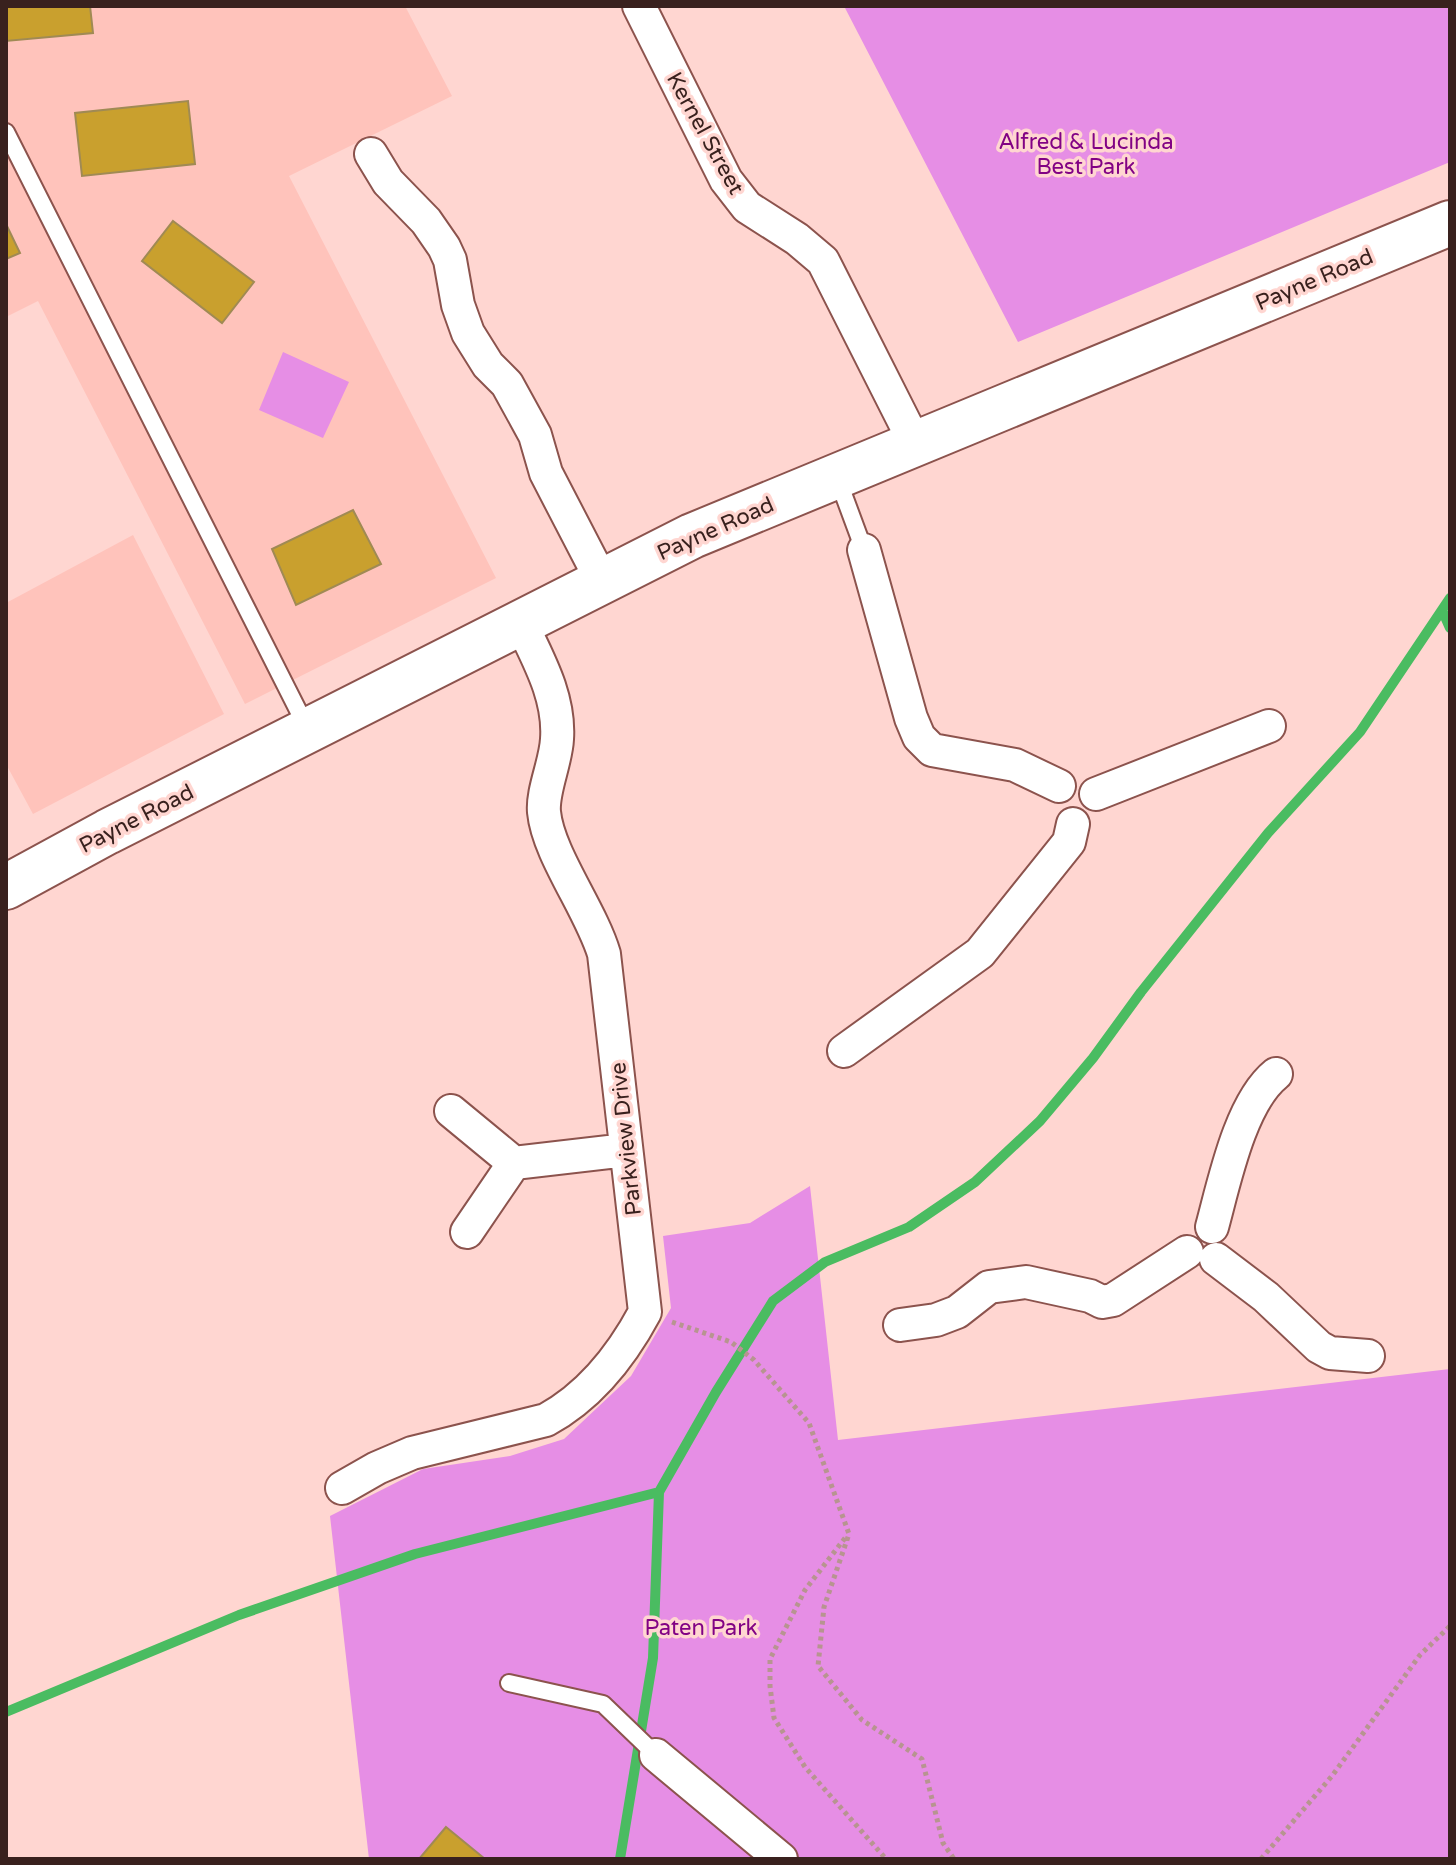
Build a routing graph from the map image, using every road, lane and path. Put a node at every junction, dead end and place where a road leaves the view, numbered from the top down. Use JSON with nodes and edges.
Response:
{"nodes":[{"id":1,"x":639,"y":6,"type":"edge"},
{"id":2,"x":6,"y":132,"type":"edge"},
{"id":3,"x":371,"y":154,"type":"dead end"},
{"id":4,"x":1450,"y":223,"type":"edge"},
{"id":5,"x":916,"y":445,"type":"junction"},
{"id":6,"x":837,"y":476,"type":"junction"},
{"id":7,"x":864,"y":550,"type":"joint"},
{"id":8,"x":602,"y":581,"type":"junction"},
{"id":9,"x":521,"y":623,"type":"junction"},
{"id":10,"x":1269,"y":726,"type":"dead end"},
{"id":11,"x":308,"y":729,"type":"junction"},
{"id":12,"x":1059,"y":786,"type":"junction"},
{"id":13,"x":1096,"y":794,"type":"junction"},
{"id":14,"x":1073,"y":824,"type":"junction"},
{"id":15,"x":6,"y":887,"type":"edge"},
{"id":16,"x":844,"y":1051,"type":"dead end"},
{"id":17,"x":1276,"y":1074,"type":"dead end"},
{"id":18,"x":451,"y":1111,"type":"dead end"},
{"id":19,"x":626,"y":1150,"type":"junction"},
{"id":20,"x":514,"y":1163,"type":"junction"},
{"id":21,"x":467,"y":1232,"type":"dead end"},
{"id":22,"x":1201,"y":1256,"type":"junction"},
{"id":23,"x":645,"y":1312,"type":"junction"},
{"id":24,"x":900,"y":1325,"type":"dead end"},
{"id":25,"x":1368,"y":1356,"type":"dead end"},
{"id":26,"x":342,"y":1488,"type":"dead end"},
{"id":27,"x":849,"y":1534,"type":"junction"},
{"id":28,"x":1450,"y":1626,"type":"edge"},
{"id":29,"x":509,"y":1683,"type":"dead end"},
{"id":30,"x":656,"y":1755,"type":"joint"},
{"id":31,"x":781,"y":1859,"type":"edge"},
{"id":32,"x":886,"y":1859,"type":"edge"},
{"id":33,"x":954,"y":1859,"type":"edge"},
{"id":34,"x":1261,"y":1859,"type":"edge"}],
"edges":[{"from":1,"to":5,"type":"street","name":"Kernel Street"},
{"from":2,"to":11,"type":"lane"},
{"from":3,"to":8,"type":"street"},
{"from":4,"to":5,"type":"main road","name":"Payne Road"},
{"from":5,"to":6,"type":"main road","name":"Payne Road"},
{"from":6,"to":7,"type":"lane"},
{"from":6,"to":8,"type":"main road","name":"Payne Road"},
{"from":7,"to":12,"type":"street"},
{"from":8,"to":9,"type":"main road","name":"Payne Road"},
{"from":9,"to":11,"type":"main road","name":"Payne Road"},
{"from":9,"to":19,"type":"street","name":"Parkview Drive"},
{"from":10,"to":13,"type":"street"},
{"from":11,"to":15,"type":"main road","name":"Payne Road"},
{"from":12,"to":13,"type":"street"},
{"from":12,"to":14,"type":"street"},
{"from":13,"to":14,"type":"street"},
{"from":14,"to":16,"type":"street"},
{"from":17,"to":22,"type":"street"},
{"from":18,"to":20,"type":"street"},
{"from":19,"to":20,"type":"street"},
{"from":19,"to":23,"type":"street","name":"Parkview Drive"},
{"from":20,"to":21,"type":"street"},
{"from":22,"to":24,"type":"street"},
{"from":22,"to":25,"type":"street"},
{"from":23,"to":26,"type":"street"},
{"from":23,"to":27,"type":"path"},
{"from":27,"to":32,"type":"path"},
{"from":27,"to":33,"type":"path"},
{"from":28,"to":34,"type":"path"},
{"from":29,"to":30,"type":"lane"},
{"from":30,"to":31,"type":"street"}]}
